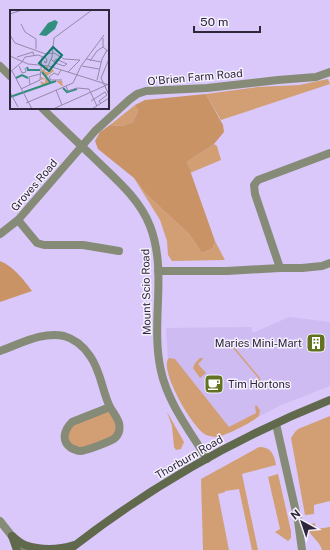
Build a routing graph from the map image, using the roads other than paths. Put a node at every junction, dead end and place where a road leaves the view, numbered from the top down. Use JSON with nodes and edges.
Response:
{"nodes":[{"id":1,"x":0,"y":66,"type":"edge"},
{"id":2,"x":330,"y":72,"type":"edge"},
{"id":3,"x":10,"y":76,"type":"edge"},
{"id":4,"x":43,"y":109,"type":"edge"},
{"id":5,"x":82,"y":146,"type":"junction"},
{"id":6,"x":330,"y":153,"type":"edge"},
{"id":7,"x":18,"y":220,"type":"junction"},
{"id":8,"x":0,"y":234,"type":"edge"},
{"id":9,"x":119,"y":252,"type":"dead end"},
{"id":10,"x":330,"y":263,"type":"edge"},
{"id":11,"x":280,"y":268,"type":"junction"},
{"id":12,"x":158,"y":271,"type":"junction"},
{"id":13,"x":0,"y":351,"type":"edge"},
{"id":14,"x":330,"y":400,"type":"edge"},
{"id":15,"x":110,"y":407,"type":"junction"},
{"id":16,"x":276,"y":424,"type":"junction"},
{"id":17,"x":207,"y":459,"type":"junction"},
{"id":18,"x":0,"y":521,"type":"edge"},
{"id":19,"x":12,"y":536,"type":"junction"},
{"id":20,"x":76,"y":546,"type":"edge"},
{"id":21,"x":17,"y":550,"type":"edge"},
{"id":22,"x":23,"y":550,"type":"edge"},
{"id":23,"x":69,"y":550,"type":"edge"},
{"id":24,"x":302,"y":550,"type":"edge"}],
"edges":[{"from":1,"to":3,"type":"street"},
{"from":2,"to":5,"type":"street","name":"O'Brien Farm Road"},
{"from":4,"to":5,"type":"street","name":"Mount Scio Road"},
{"from":5,"to":7,"type":"street","name":"Groves Road"},
{"from":5,"to":12,"type":"street","name":"Mount Scio Road"},
{"from":6,"to":11,"type":"street"},
{"from":7,"to":8,"type":"street","name":"Groves Road"},
{"from":7,"to":9,"type":"street"},
{"from":10,"to":11,"type":"street"},
{"from":11,"to":12,"type":"street"},
{"from":12,"to":17,"type":"street","name":"Mount Scio Road"},
{"from":13,"to":15,"type":"street"},
{"from":14,"to":16,"type":"main road","name":"Thorburn Road"},
{"from":15,"to":15,"type":"street"},
{"from":16,"to":17,"type":"main road","name":"Thorburn Road"},
{"from":16,"to":24,"type":"street"},
{"from":17,"to":20,"type":"main road","name":"Thorburn Road"},
{"from":18,"to":19,"type":"street"},
{"from":19,"to":20,"type":"main road"},
{"from":19,"to":21,"type":"main road"},
{"from":19,"to":22,"type":"street"},
{"from":20,"to":23,"type":"main road","name":"Thorburn Road"}]}
